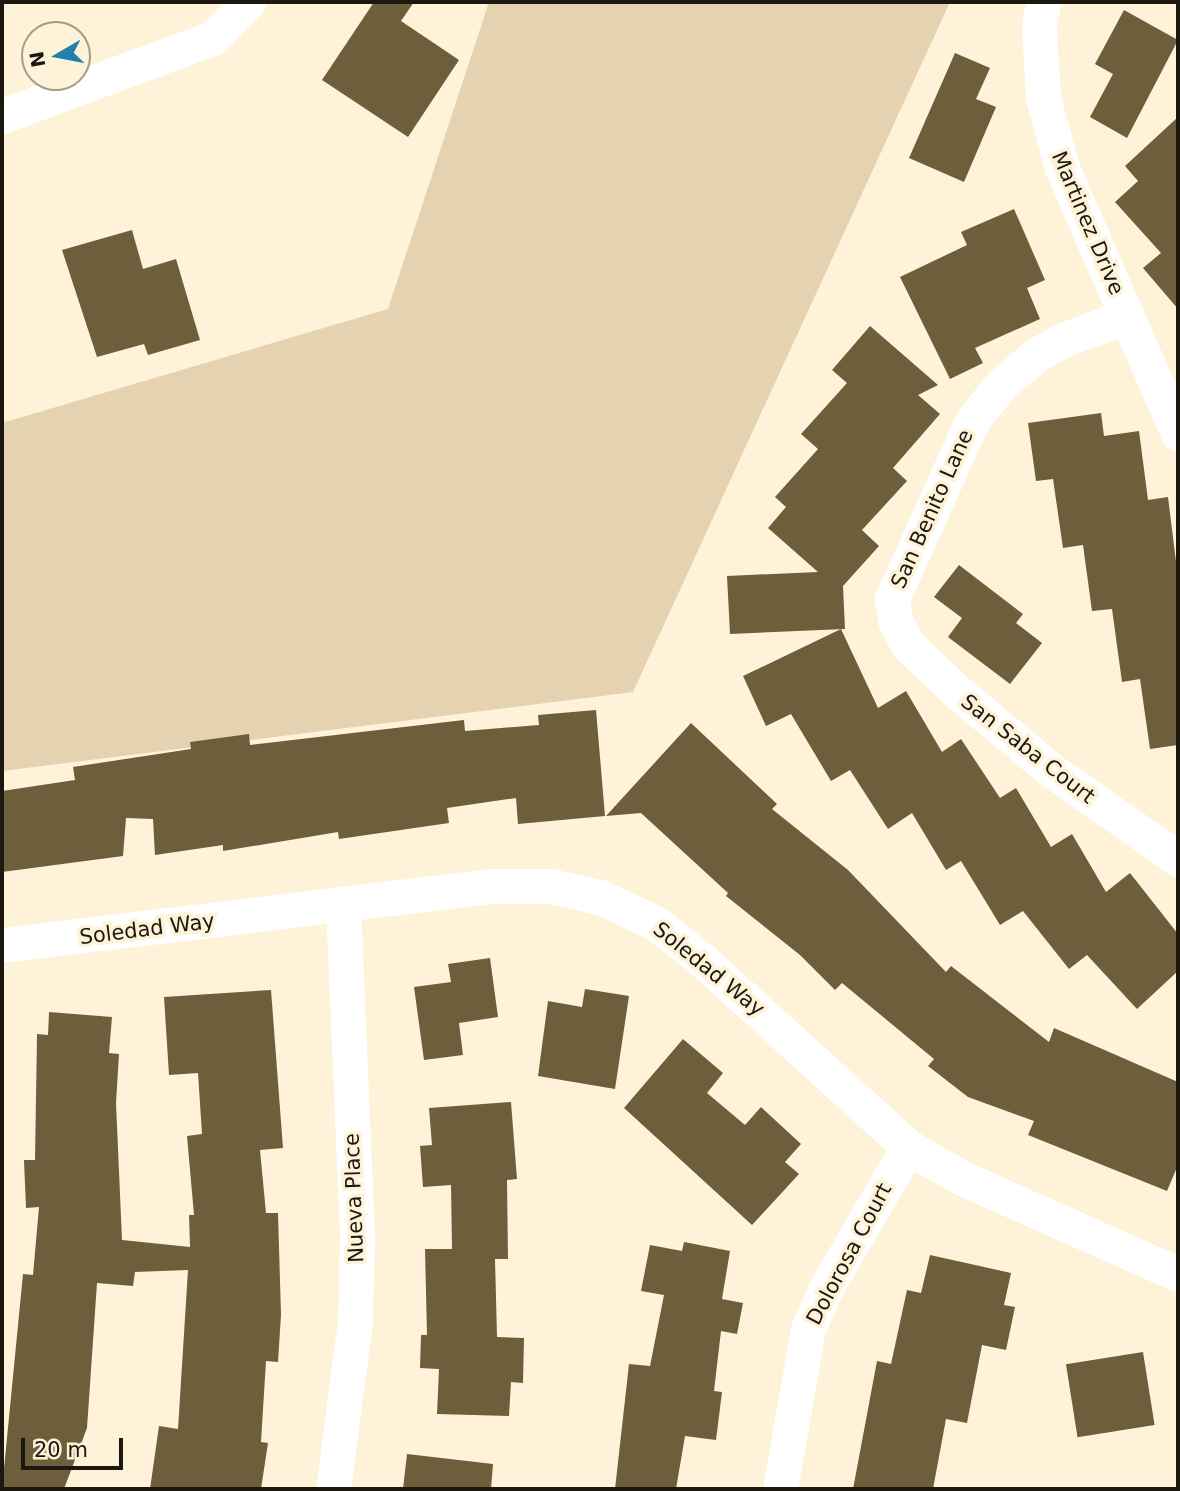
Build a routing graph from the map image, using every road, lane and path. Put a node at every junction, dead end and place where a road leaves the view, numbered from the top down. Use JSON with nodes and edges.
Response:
{"nodes":[{"id":1,"x":248,"y":2,"type":"edge"},
{"id":2,"x":1043,"y":2,"type":"edge"},
{"id":3,"x":2,"y":116,"type":"edge"},
{"id":4,"x":1127,"y":316,"type":"junction"},
{"id":5,"x":1178,"y":435,"type":"edge"},
{"id":6,"x":895,"y":620,"type":"joint"},
{"id":7,"x":1178,"y":859,"type":"edge"},
{"id":8,"x":343,"y":906,"type":"junction"},
{"id":9,"x":2,"y":945,"type":"edge"},
{"id":10,"x":908,"y":1147,"type":"junction"},
{"id":11,"x":1178,"y":1274,"type":"edge"},
{"id":12,"x":333,"y":1489,"type":"edge"},
{"id":13,"x":780,"y":1489,"type":"edge"}],
"edges":[{"from":1,"to":3,"type":"street"},
{"from":2,"to":4,"type":"street","name":"Martinez Drive"},
{"from":4,"to":5,"type":"street","name":"Martinez Drive"},
{"from":4,"to":6,"type":"street","name":"San Benito Lane"},
{"from":6,"to":7,"type":"street","name":"San Saba Court"},
{"from":8,"to":9,"type":"street","name":"Soledad Way"},
{"from":8,"to":10,"type":"street","name":"Soledad Way"},
{"from":8,"to":12,"type":"street","name":"Nueva Place"},
{"from":10,"to":11,"type":"street","name":"Soledad Way"},
{"from":10,"to":13,"type":"street","name":"Dolorosa Court"}]}
